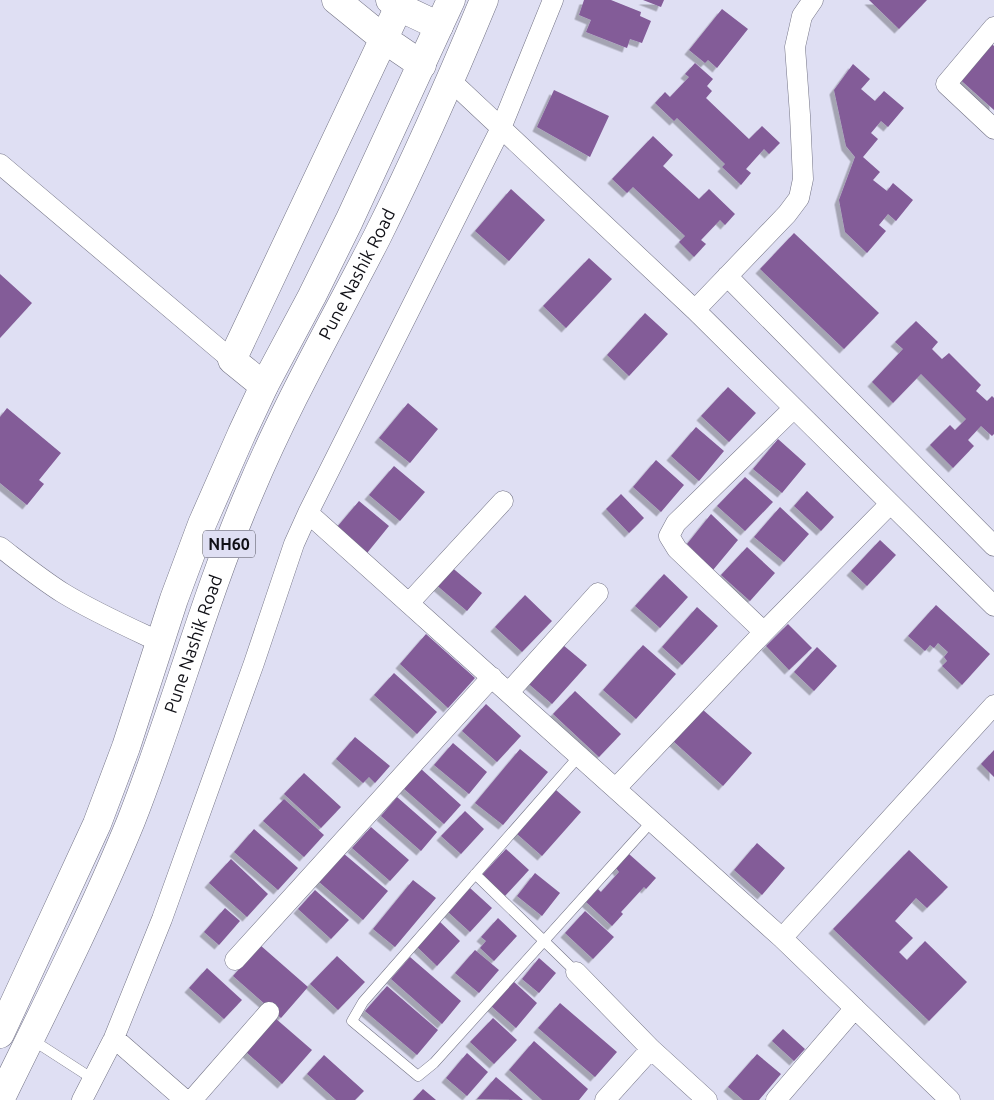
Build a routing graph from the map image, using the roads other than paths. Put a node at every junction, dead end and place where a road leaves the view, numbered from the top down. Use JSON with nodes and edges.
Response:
{"nodes":[{"id":1,"x":336,"y":0,"type":"edge"},
{"id":2,"x":451,"y":0,"type":"edge"},
{"id":3,"x":484,"y":0,"type":"edge"},
{"id":4,"x":553,"y":0,"type":"edge"},
{"id":5,"x":813,"y":0,"type":"edge"},
{"id":6,"x":397,"y":2,"type":"edge"},
{"id":7,"x":439,"y":26,"type":"junction"},
{"id":8,"x":994,"y":28,"type":"edge"},
{"id":9,"x":384,"y":38,"type":"junction"},
{"id":10,"x":422,"y":65,"type":"junction"},
{"id":11,"x":450,"y":80,"type":"junction"},
{"id":12,"x":501,"y":128,"type":"junction"},
{"id":13,"x":994,"y":129,"type":"edge"},
{"id":14,"x":0,"y":164,"type":"edge"},
{"id":15,"x":727,"y":276,"type":"junction"},
{"id":16,"x":695,"y":310,"type":"junction"},
{"id":17,"x":232,"y":360,"type":"junction"},
{"id":18,"x":264,"y":386,"type":"junction"},
{"id":19,"x":794,"y":408,"type":"junction"},
{"id":20,"x":503,"y":501,"type":"dead end"},
{"id":21,"x":890,"y":504,"type":"junction"},
{"id":22,"x":308,"y":513,"type":"junction"},
{"id":23,"x":994,"y":546,"type":"edge"},
{"id":24,"x":0,"y":547,"type":"edge"},
{"id":25,"x":598,"y":593,"type":"dead end"},
{"id":26,"x":409,"y":603,"type":"junction"},
{"id":27,"x":994,"y":606,"type":"edge"},
{"id":28,"x":764,"y":632,"type":"junction"},
{"id":29,"x":160,"y":642,"type":"junction"},
{"id":30,"x":492,"y":677,"type":"junction"},
{"id":31,"x":509,"y":692,"type":"junction"},
{"id":32,"x":994,"y":705,"type":"edge"},
{"id":33,"x":580,"y":755,"type":"junction"},
{"id":34,"x":616,"y":788,"type":"junction"},
{"id":35,"x":653,"y":820,"type":"junction"},
{"id":36,"x":475,"y":874,"type":"junction"},
{"id":37,"x":782,"y":938,"type":"junction"},
{"id":38,"x":545,"y":940,"type":"junction"},
{"id":39,"x":235,"y":960,"type":"dead end"},
{"id":40,"x":576,"y":972,"type":"joint"},
{"id":41,"x":855,"y":1008,"type":"junction"},
{"id":42,"x":269,"y":1012,"type":"dead end"},
{"id":43,"x":0,"y":1034,"type":"edge"},
{"id":44,"x":30,"y":1038,"type":"junction"},
{"id":45,"x":114,"y":1038,"type":"junction"},
{"id":46,"x":652,"y":1049,"type":"junction"},
{"id":47,"x":93,"y":1079,"type":"junction"},
{"id":48,"x":0,"y":1100,"type":"edge"},
{"id":49,"x":82,"y":1100,"type":"edge"},
{"id":50,"x":185,"y":1100,"type":"edge"},
{"id":51,"x":192,"y":1100,"type":"edge"},
{"id":52,"x":605,"y":1100,"type":"edge"},
{"id":53,"x":707,"y":1100,"type":"edge"},
{"id":54,"x":776,"y":1100,"type":"edge"},
{"id":55,"x":950,"y":1100,"type":"edge"}],
"edges":[{"from":1,"to":9,"type":"main road"},
{"from":2,"to":7,"type":"main road","name":"Pune Nashik Road","number":"NH60"},
{"from":3,"to":11,"type":"main road","name":"Pune Nashik Road","number":"NH60"},
{"from":4,"to":12,"type":"street"},
{"from":5,"to":15,"type":"street"},
{"from":6,"to":7,"type":"main road"},
{"from":6,"to":9,"type":"main road"},
{"from":7,"to":10,"type":"main road","name":"Pune Nashik Road","number":"NH60"},
{"from":8,"to":13,"type":"street"},
{"from":9,"to":10,"type":"main road"},
{"from":9,"to":17,"type":"main road"},
{"from":10,"to":18,"type":"main road","name":"Pune Nashik Road","number":"NH60"},
{"from":11,"to":12,"type":"street"},
{"from":11,"to":44,"type":"main road","name":"Pune Nashik Road","number":"NH60"},
{"from":12,"to":16,"type":"street"},
{"from":12,"to":22,"type":"street"},
{"from":14,"to":17,"type":"street"},
{"from":15,"to":16,"type":"street"},
{"from":15,"to":23,"type":"street"},
{"from":16,"to":19,"type":"street"},
{"from":17,"to":18,"type":"main road"},
{"from":18,"to":29,"type":"main road","name":"Pune Nashik Road","number":"NH60"},
{"from":19,"to":21,"type":"street"},
{"from":19,"to":28,"type":"street"},
{"from":20,"to":26,"type":"street"},
{"from":21,"to":27,"type":"street"},
{"from":21,"to":28,"type":"street"},
{"from":22,"to":26,"type":"street"},
{"from":22,"to":45,"type":"street"},
{"from":24,"to":29,"type":"street"},
{"from":25,"to":31,"type":"street"},
{"from":26,"to":30,"type":"street"},
{"from":28,"to":34,"type":"street"},
{"from":29,"to":43,"type":"main road","name":"Pune Nashik Road","number":"NH60"},
{"from":30,"to":31,"type":"street"},
{"from":30,"to":39,"type":"street"},
{"from":31,"to":33,"type":"street"},
{"from":32,"to":37,"type":"street"},
{"from":33,"to":34,"type":"street"},
{"from":33,"to":36,"type":"lane"},
{"from":34,"to":35,"type":"street"},
{"from":35,"to":37,"type":"street"},
{"from":35,"to":38,"type":"lane"},
{"from":36,"to":38,"type":"lane"},
{"from":36,"to":38,"type":"lane"},
{"from":37,"to":41,"type":"street"},
{"from":38,"to":40,"type":"lane"},
{"from":40,"to":46,"type":"street"},
{"from":41,"to":54,"type":"street"},
{"from":41,"to":55,"type":"street"},
{"from":42,"to":51,"type":"street"},
{"from":44,"to":47,"type":"lane"},
{"from":44,"to":48,"type":"main road","name":"Pune Nashik Road","number":"NH60"},
{"from":45,"to":47,"type":"street"},
{"from":45,"to":50,"type":"street"},
{"from":46,"to":52,"type":"street"},
{"from":46,"to":53,"type":"street"},
{"from":47,"to":49,"type":"street"}]}
